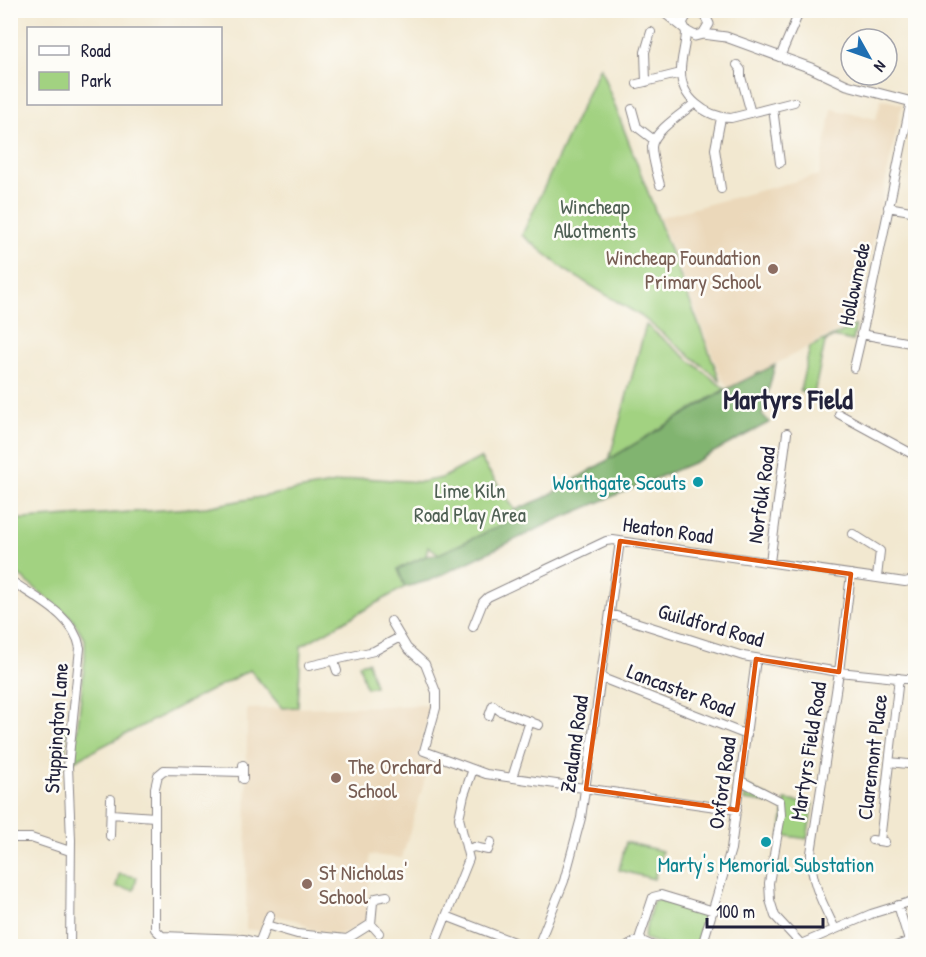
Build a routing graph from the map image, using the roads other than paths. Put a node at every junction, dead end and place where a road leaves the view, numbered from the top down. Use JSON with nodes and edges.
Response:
{"nodes":[{"id":1,"x":792,"y":10,"type":"edge"},
{"id":2,"x":693,"y":11,"type":"edge"},
{"id":3,"x":664,"y":12,"type":"edge"},
{"id":4,"x":707,"y":16,"type":"edge"},
{"id":5,"x":685,"y":30,"type":"junction"},
{"id":6,"x":651,"y":32,"type":"dead end"},
{"id":7,"x":701,"y":35,"type":"junction"},
{"id":8,"x":726,"y":37,"type":"junction"},
{"id":9,"x":780,"y":57,"type":"junction"},
{"id":10,"x":682,"y":62,"type":"junction"},
{"id":11,"x":737,"y":65,"type":"dead end"},
{"id":12,"x":681,"y":73,"type":"junction"},
{"id":13,"x":646,"y":82,"type":"junction"},
{"id":14,"x":637,"y":84,"type":"dead end"},
{"id":15,"x":794,"y":102,"type":"dead end"},
{"id":16,"x":913,"y":102,"type":"edge"},
{"id":17,"x":695,"y":103,"type":"junction"},
{"id":18,"x":773,"y":108,"type":"junction"},
{"id":19,"x":632,"y":110,"type":"dead end"},
{"id":20,"x":751,"y":113,"type":"junction"},
{"id":21,"x":721,"y":118,"type":"junction"},
{"id":22,"x":654,"y":140,"type":"junction"},
{"id":23,"x":780,"y":163,"type":"dead end"},
{"id":24,"x":660,"y":185,"type":"dead end"},
{"id":25,"x":721,"y":189,"type":"dead end"},
{"id":26,"x":888,"y":207,"type":"junction"},
{"id":27,"x":915,"y":212,"type":"edge"},
{"id":28,"x":861,"y":334,"type":"junction"},
{"id":29,"x":915,"y":344,"type":"edge"},
{"id":30,"x":854,"y":368,"type":"dead end"},
{"id":31,"x":839,"y":414,"type":"dead end"},
{"id":32,"x":787,"y":433,"type":"dead end"},
{"id":33,"x":915,"y":456,"type":"edge"},
{"id":34,"x":853,"y":534,"type":"dead end"},
{"id":35,"x":620,"y":541,"type":"junction"},
{"id":36,"x":770,"y":562,"type":"junction"},
{"id":37,"x":852,"y":574,"type":"junction"},
{"id":38,"x":876,"y":577,"type":"junction"},
{"id":39,"x":915,"y":577,"type":"edge"},
{"id":40,"x":10,"y":580,"type":"edge"},
{"id":41,"x":610,"y":614,"type":"junction"},
{"id":42,"x":391,"y":621,"type":"dead end"},
{"id":43,"x":473,"y":627,"type":"dead end"},
{"id":44,"x":400,"y":637,"type":"junction"},
{"id":45,"x":756,"y":658,"type":"junction"},
{"id":46,"x":334,"y":662,"type":"junction"},
{"id":47,"x":309,"y":666,"type":"dead end"},
{"id":48,"x":337,"y":671,"type":"dead end"},
{"id":49,"x":839,"y":672,"type":"junction"},
{"id":50,"x":602,"y":678,"type":"junction"},
{"id":51,"x":899,"y":678,"type":"junction"},
{"id":52,"x":915,"y":680,"type":"edge"},
{"id":53,"x":489,"y":716,"type":"dead end"},
{"id":54,"x":530,"y":722,"type":"junction"},
{"id":55,"x":539,"y":724,"type":"dead end"},
{"id":56,"x":747,"y":735,"type":"junction"},
{"id":57,"x":890,"y":762,"type":"junction"},
{"id":58,"x":915,"y":765,"type":"edge"},
{"id":59,"x":473,"y":769,"type":"junction"},
{"id":60,"x":243,"y":772,"type":"dead end"},
{"id":61,"x":512,"y":778,"type":"junction"},
{"id":62,"x":741,"y":781,"type":"junction"},
{"id":63,"x":586,"y":789,"type":"junction"},
{"id":64,"x":111,"y":799,"type":"dead end"},
{"id":65,"x":737,"y":810,"type":"junction"},
{"id":66,"x":111,"y":814,"type":"junction"},
{"id":67,"x":155,"y":817,"type":"junction"},
{"id":68,"x":110,"y":836,"type":"dead end"},
{"id":69,"x":10,"y":838,"type":"edge"},
{"id":70,"x":879,"y":841,"type":"dead end"},
{"id":71,"x":491,"y":842,"type":"dead end"},
{"id":72,"x":468,"y":849,"type":"junction"},
{"id":73,"x":70,"y":851,"type":"junction"},
{"id":74,"x":387,"y":896,"type":"dead end"},
{"id":75,"x":915,"y":900,"type":"edge"},
{"id":76,"x":898,"y":905,"type":"junction"},
{"id":77,"x":714,"y":911,"type":"junction"},
{"id":78,"x":270,"y":915,"type":"dead end"},
{"id":79,"x":446,"y":916,"type":"junction"},
{"id":80,"x":371,"y":924,"type":"junction"},
{"id":81,"x":266,"y":925,"type":"junction"},
{"id":82,"x":835,"y":929,"type":"junction"},
{"id":83,"x":379,"y":933,"type":"dead end"},
{"id":84,"x":641,"y":938,"type":"junction"},
{"id":85,"x":912,"y":940,"type":"edge"},
{"id":86,"x":335,"y":942,"type":"edge"},
{"id":87,"x":258,"y":945,"type":"edge"},
{"id":88,"x":70,"y":946,"type":"edge"},
{"id":89,"x":434,"y":946,"type":"edge"},
{"id":90,"x":524,"y":946,"type":"edge"},
{"id":91,"x":538,"y":946,"type":"edge"},
{"id":92,"x":628,"y":946,"type":"edge"},
{"id":93,"x":653,"y":946,"type":"edge"},
{"id":94,"x":702,"y":946,"type":"edge"},
{"id":95,"x":896,"y":946,"type":"edge"}],
"edges":[{"from":1,"to":9,"type":"street"},
{"from":2,"to":3,"type":"street"},
{"from":2,"to":4,"type":"street"},
{"from":2,"to":5,"type":"street"},
{"from":3,"to":5,"type":"street"},
{"from":4,"to":7,"type":"street"},
{"from":4,"to":8,"type":"street"},
{"from":5,"to":7,"type":"street"},
{"from":5,"to":10,"type":"street"},
{"from":6,"to":13,"type":"street"},
{"from":7,"to":8,"type":"street"},
{"from":7,"to":10,"type":"street"},
{"from":8,"to":9,"type":"street"},
{"from":9,"to":16,"type":"street"},
{"from":10,"to":12,"type":"street"},
{"from":11,"to":20,"type":"street"},
{"from":12,"to":13,"type":"street"},
{"from":12,"to":17,"type":"street"},
{"from":13,"to":14,"type":"street"},
{"from":15,"to":18,"type":"street"},
{"from":16,"to":26,"type":"street","name":"Hollowmede"},
{"from":17,"to":21,"type":"street"},
{"from":17,"to":22,"type":"street"},
{"from":18,"to":20,"type":"street"},
{"from":18,"to":23,"type":"street"},
{"from":19,"to":22,"type":"street"},
{"from":20,"to":21,"type":"street"},
{"from":21,"to":25,"type":"street"},
{"from":22,"to":24,"type":"street"},
{"from":26,"to":27,"type":"street"},
{"from":26,"to":28,"type":"street","name":"Hollowmede"},
{"from":28,"to":29,"type":"street"},
{"from":28,"to":30,"type":"street","name":"Hollowmede"},
{"from":31,"to":33,"type":"street"},
{"from":32,"to":36,"type":"street","name":"Norfolk Road"},
{"from":34,"to":38,"type":"street"},
{"from":35,"to":36,"type":"street","name":"Heaton Road"},
{"from":35,"to":41,"type":"street","name":"Zealand Road"},
{"from":35,"to":43,"type":"street","name":"Heaton Road"},
{"from":36,"to":37,"type":"street","name":"Heaton Road"},
{"from":37,"to":38,"type":"street","name":"Heaton Road"},
{"from":37,"to":49,"type":"street","name":"Martyrs Field Road"},
{"from":38,"to":39,"type":"street","name":"Heaton Road"},
{"from":40,"to":73,"type":"street","name":"Stuppington Lane"},
{"from":41,"to":45,"type":"street","name":"Guildford Road"},
{"from":41,"to":50,"type":"street","name":"Zealand Road"},
{"from":42,"to":44,"type":"street"},
{"from":44,"to":46,"type":"street"},
{"from":44,"to":59,"type":"street"},
{"from":45,"to":49,"type":"street","name":"Guildford Road"},
{"from":45,"to":56,"type":"street","name":"Oxford Road"},
{"from":46,"to":47,"type":"street"},
{"from":46,"to":48,"type":"street"},
{"from":49,"to":51,"type":"street","name":"Guildford Road"},
{"from":49,"to":82,"type":"street","name":"Martyrs Field Road"},
{"from":50,"to":56,"type":"street","name":"Lancaster Road"},
{"from":50,"to":63,"type":"street","name":"Zealand Road"},
{"from":51,"to":52,"type":"street","name":"Guildford Road"},
{"from":51,"to":57,"type":"street","name":"Claremont Place"},
{"from":53,"to":54,"type":"street"},
{"from":54,"to":55,"type":"street"},
{"from":54,"to":61,"type":"street"},
{"from":56,"to":62,"type":"street","name":"Oxford Road"},
{"from":57,"to":58,"type":"street"},
{"from":57,"to":70,"type":"street","name":"Claremont Place"},
{"from":59,"to":61,"type":"street"},
{"from":59,"to":72,"type":"street"},
{"from":60,"to":67,"type":"street"},
{"from":61,"to":63,"type":"street"},
{"from":62,"to":65,"type":"street","name":"Oxford Road"},
{"from":62,"to":82,"type":"street"},
{"from":63,"to":65,"type":"street"},
{"from":63,"to":91,"type":"street","name":"Zealand Road"},
{"from":64,"to":66,"type":"street"},
{"from":65,"to":77,"type":"street","name":"Oxford Road"},
{"from":66,"to":67,"type":"street"},
{"from":66,"to":68,"type":"street"},
{"from":67,"to":87,"type":"street"},
{"from":69,"to":73,"type":"street"},
{"from":71,"to":72,"type":"street"},
{"from":72,"to":79,"type":"street"},
{"from":73,"to":88,"type":"street","name":"Stuppington Lane"},
{"from":74,"to":80,"type":"street"},
{"from":75,"to":76,"type":"street"},
{"from":76,"to":82,"type":"street"},
{"from":76,"to":85,"type":"street"},
{"from":77,"to":84,"type":"street"},
{"from":77,"to":94,"type":"street","name":"Oxford Road"},
{"from":78,"to":81,"type":"street"},
{"from":79,"to":89,"type":"street"},
{"from":79,"to":90,"type":"street"},
{"from":80,"to":83,"type":"street"},
{"from":80,"to":86,"type":"street"},
{"from":81,"to":86,"type":"street"},
{"from":81,"to":87,"type":"street"},
{"from":84,"to":92,"type":"street"},
{"from":84,"to":93,"type":"street"},
{"from":85,"to":95,"type":"street"}]}
